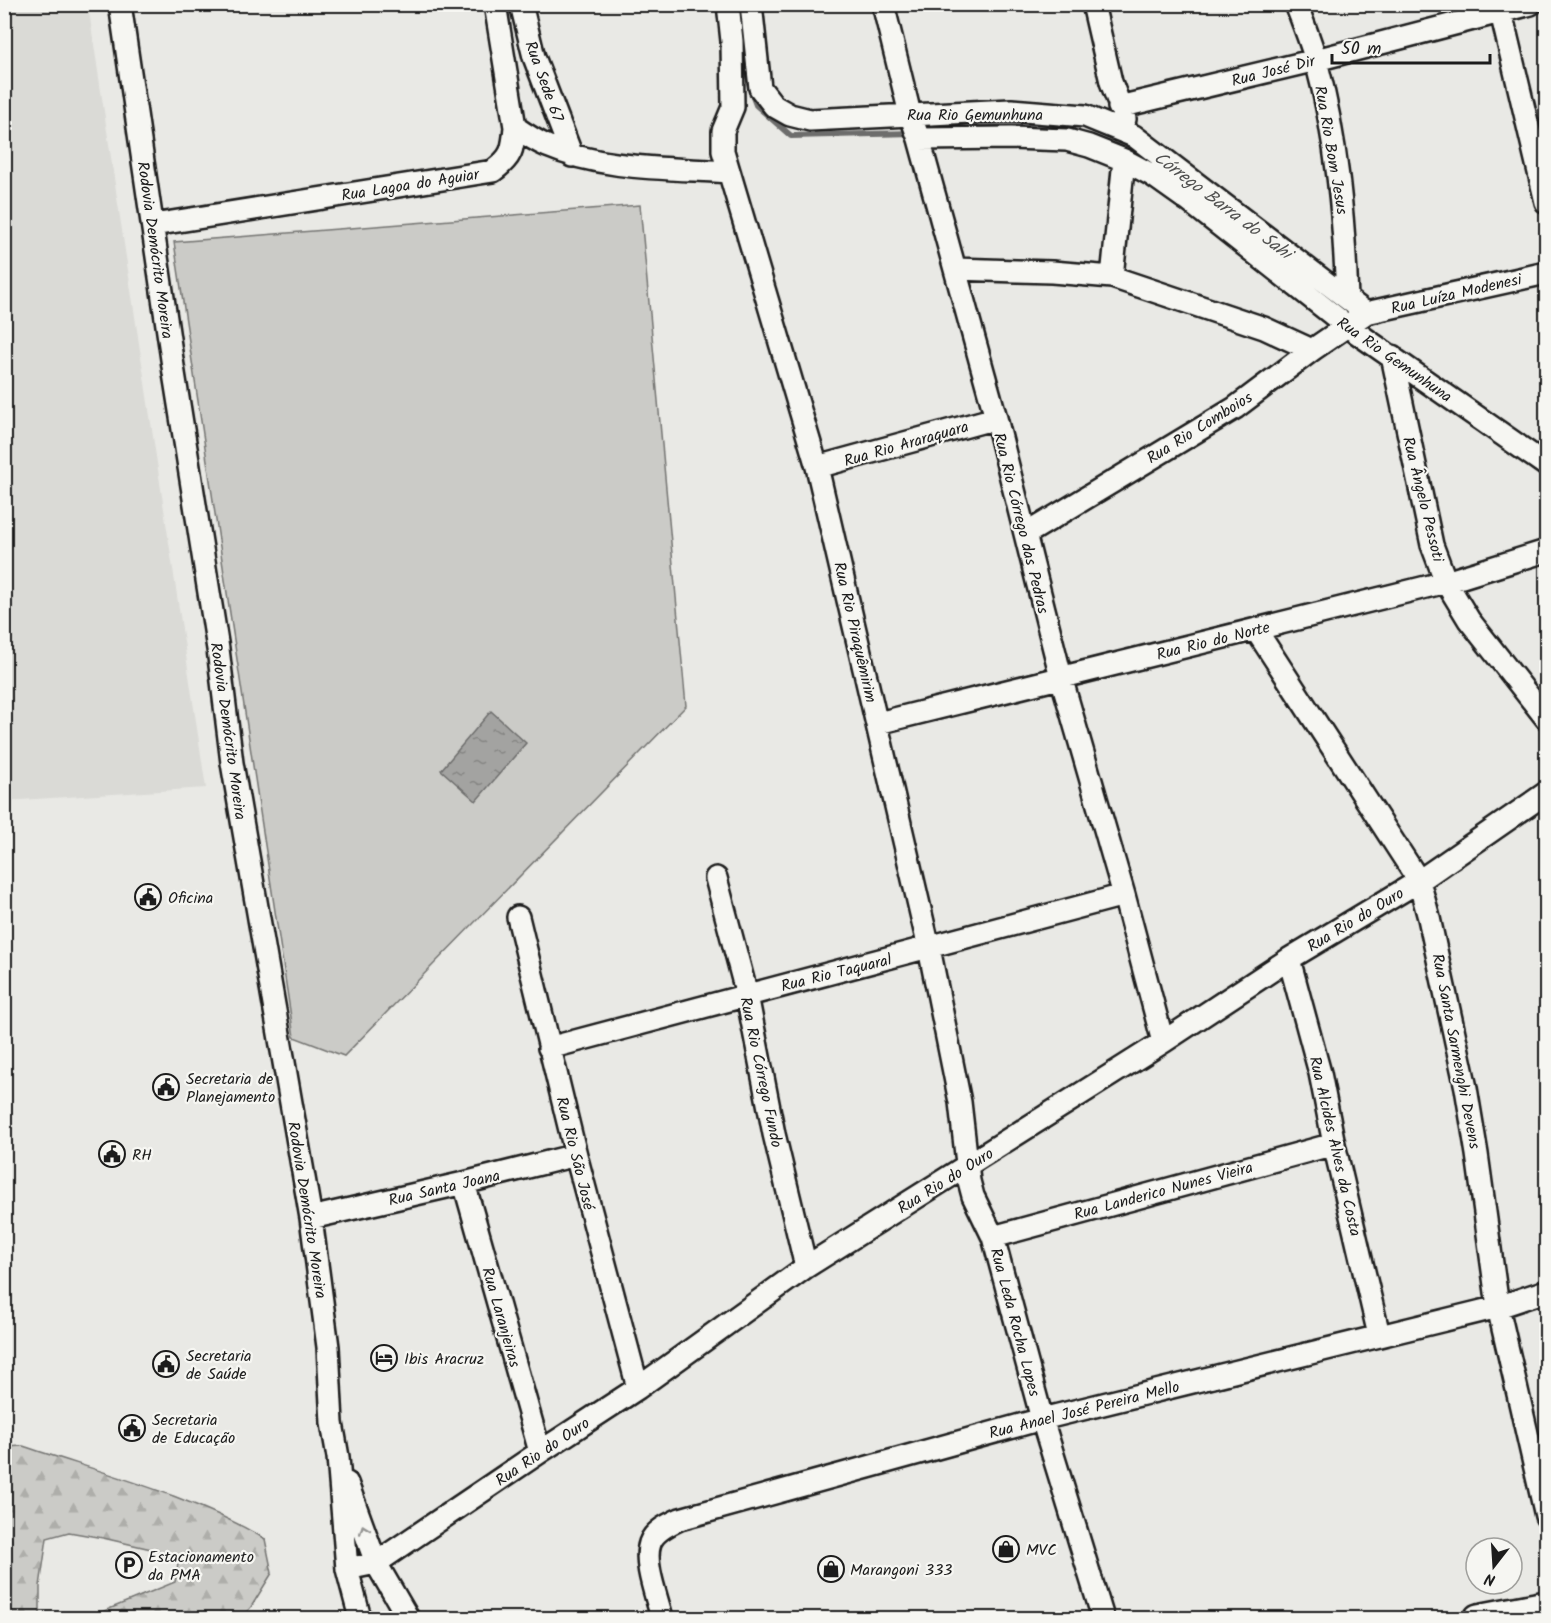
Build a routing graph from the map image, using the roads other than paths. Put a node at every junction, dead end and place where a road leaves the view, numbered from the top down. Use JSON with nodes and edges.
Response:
{"nodes":[{"id":1,"x":120,"y":4,"type":"edge"},
{"id":2,"x":495,"y":4,"type":"edge"},
{"id":3,"x":521,"y":4,"type":"edge"},
{"id":4,"x":728,"y":4,"type":"edge"},
{"id":5,"x":751,"y":4,"type":"edge"},
{"id":6,"x":883,"y":4,"type":"edge"},
{"id":7,"x":1093,"y":4,"type":"edge"},
{"id":8,"x":1296,"y":4,"type":"edge"},
{"id":9,"x":1531,"y":4,"type":"edge"},
{"id":10,"x":1500,"y":8,"type":"edge"},
{"id":11,"x":1316,"y":60,"type":"junction"},
{"id":12,"x":1119,"y":107,"type":"junction"},
{"id":13,"x":910,"y":114,"type":"junction"},
{"id":14,"x":515,"y":128,"type":"junction"},
{"id":15,"x":1134,"y":136,"type":"junction"},
{"id":16,"x":920,"y":139,"type":"junction"},
{"id":17,"x":572,"y":156,"type":"junction"},
{"id":18,"x":1124,"y":160,"type":"junction"},
{"id":19,"x":729,"y":172,"type":"junction"},
{"id":20,"x":1546,"y":202,"type":"edge"},
{"id":21,"x":153,"y":225,"type":"junction"},
{"id":22,"x":955,"y":269,"type":"junction"},
{"id":23,"x":1546,"y":273,"type":"edge"},
{"id":24,"x":1112,"y":277,"type":"junction"},
{"id":25,"x":1347,"y":298,"type":"junction"},
{"id":26,"x":1366,"y":313,"type":"junction"},
{"id":27,"x":1347,"y":326,"type":"junction"},
{"id":28,"x":1312,"y":350,"type":"junction"},
{"id":29,"x":1392,"y":356,"type":"junction"},
{"id":30,"x":996,"y":418,"type":"junction"},
{"id":31,"x":1546,"y":465,"type":"edge"},
{"id":32,"x":817,"y":467,"type":"junction"},
{"id":33,"x":1026,"y":534,"type":"junction"},
{"id":34,"x":1546,"y":551,"type":"edge"},
{"id":35,"x":1446,"y":582,"type":"junction"},
{"id":36,"x":1256,"y":630,"type":"junction"},
{"id":37,"x":1061,"y":677,"type":"junction"},
{"id":38,"x":1546,"y":718,"type":"edge"},
{"id":39,"x":878,"y":723,"type":"junction"},
{"id":40,"x":1546,"y":793,"type":"edge"},
{"id":41,"x":716,"y":878,"type":"dead end"},
{"id":42,"x":1419,"y":881,"type":"junction"},
{"id":43,"x":1124,"y":895,"type":"junction"},
{"id":44,"x":518,"y":917,"type":"dead end"},
{"id":45,"x":929,"y":948,"type":"junction"},
{"id":46,"x":1290,"y":959,"type":"junction"},
{"id":47,"x":747,"y":995,"type":"junction"},
{"id":48,"x":1163,"y":1042,"type":"junction"},
{"id":49,"x":549,"y":1048,"type":"junction"},
{"id":50,"x":1334,"y":1144,"type":"junction"},
{"id":51,"x":576,"y":1155,"type":"junction"},
{"id":52,"x":967,"y":1166,"type":"junction"},
{"id":53,"x":464,"y":1183,"type":"junction"},
{"id":54,"x":311,"y":1218,"type":"junction"},
{"id":55,"x":993,"y":1237,"type":"junction"},
{"id":56,"x":806,"y":1267,"type":"junction"},
{"id":57,"x":1546,"y":1291,"type":"edge"},
{"id":58,"x":1498,"y":1307,"type":"junction"},
{"id":59,"x":1379,"y":1335,"type":"junction"},
{"id":60,"x":638,"y":1388,"type":"junction"},
{"id":61,"x":1042,"y":1419,"type":"junction"},
{"id":62,"x":540,"y":1452,"type":"junction"},
{"id":63,"x":338,"y":1457,"type":"junction"},
{"id":64,"x":1546,"y":1516,"type":"edge"},
{"id":65,"x":376,"y":1563,"type":"junction"},
{"id":66,"x":347,"y":1569,"type":"junction"},
{"id":67,"x":1546,"y":1605,"type":"edge"},
{"id":68,"x":360,"y":1618,"type":"edge"},
{"id":69,"x":408,"y":1618,"type":"edge"},
{"id":70,"x":663,"y":1618,"type":"edge"},
{"id":71,"x":1103,"y":1618,"type":"edge"},
{"id":72,"x":1478,"y":1618,"type":"edge"}],
"edges":[{"from":1,"to":21,"type":"street","name":"Rodovia Demócrito Moreira"},
{"from":2,"to":14,"type":"street","name":"Rua Lagoa do Aguiar"},
{"from":3,"to":17,"type":"street","name":"Rua Sede 67"},
{"from":4,"to":19,"type":"street","name":"Rua Rio Piraquêmirim"},
{"from":5,"to":13,"type":"street","name":"Rua Rio Gemunhuna"},
{"from":6,"to":13,"type":"street","name":"Rua Rio Córrego das Pedras"},
{"from":7,"to":12,"type":"street"},
{"from":8,"to":11,"type":"street","name":"Rua Rio Bom Jesus"},
{"from":9,"to":10,"type":"street","name":"Rua José Dir"},
{"from":10,"to":11,"type":"street","name":"Rua José Dir"},
{"from":10,"to":20,"type":"street"},
{"from":11,"to":12,"type":"street","name":"Rua José Dir"},
{"from":11,"to":25,"type":"street","name":"Rua Rio Bom Jesus"},
{"from":12,"to":15,"type":"street"},
{"from":13,"to":15,"type":"street","name":"Rua Rio Gemunhuna"},
{"from":13,"to":16,"type":"street","name":"Rua Rio Córrego das Pedras"},
{"from":14,"to":17,"type":"street"},
{"from":14,"to":21,"type":"street","name":"Rua Lagoa do Aguiar"},
{"from":15,"to":25,"type":"street","name":"Rua Rio Gemunhuna"},
{"from":16,"to":18,"type":"street","name":"Rua Rio Gemunhuna"},
{"from":16,"to":22,"type":"street","name":"Rua Rio Córrego das Pedras"},
{"from":17,"to":19,"type":"street"},
{"from":18,"to":24,"type":"street"},
{"from":18,"to":27,"type":"street","name":"Rua Rio Gemunhuna"},
{"from":19,"to":32,"type":"street","name":"Rua Rio Piraquêmirim"},
{"from":21,"to":54,"type":"street","name":"Rodovia Demócrito Moreira"},
{"from":22,"to":24,"type":"street"},
{"from":22,"to":30,"type":"street","name":"Rua Rio Córrego das Pedras"},
{"from":23,"to":26,"type":"street","name":"Rua Luíza Modenesi"},
{"from":24,"to":28,"type":"street"},
{"from":25,"to":26,"type":"street","name":"Rua Rio Gemunhuna"},
{"from":26,"to":27,"type":"street","name":"Rua Rio Comboios"},
{"from":27,"to":28,"type":"street","name":"Rua Rio Comboios"},
{"from":27,"to":29,"type":"street","name":"Rua Rio Gemunhuna"},
{"from":28,"to":33,"type":"street","name":"Rua Rio Comboios"},
{"from":29,"to":31,"type":"street","name":"Rua Rio Gemunhuna"},
{"from":29,"to":35,"type":"street","name":"Rua Ângelo Pessoti"},
{"from":30,"to":32,"type":"street","name":"Rua Rio Araraquara"},
{"from":30,"to":33,"type":"street","name":"Rua Rio Córrego das Pedras"},
{"from":32,"to":39,"type":"street","name":"Rua Rio Piraquêmirim"},
{"from":33,"to":37,"type":"street","name":"Rua Rio Córrego das Pedras"},
{"from":34,"to":35,"type":"street","name":"Rua Rio do Norte"},
{"from":35,"to":36,"type":"street","name":"Rua Rio do Norte"},
{"from":35,"to":38,"type":"street","name":"Rua Ângelo Pessoti"},
{"from":36,"to":37,"type":"street","name":"Rua Rio do Norte"},
{"from":36,"to":42,"type":"street","name":"Rua Santa Sarmenghi Devens"},
{"from":37,"to":39,"type":"street","name":"Rua Rio do Norte"},
{"from":37,"to":43,"type":"street","name":"Rua Rio Córrego das Pedras"},
{"from":39,"to":45,"type":"street","name":"Rua Rio Piraquêmirim"},
{"from":40,"to":42,"type":"street","name":"Rua Rio do Ouro"},
{"from":41,"to":47,"type":"street","name":"Rua Rio Córrego Fundo"},
{"from":42,"to":46,"type":"street","name":"Rua Rio do Ouro"},
{"from":42,"to":58,"type":"street","name":"Rua Santa Sarmenghi Devens"},
{"from":43,"to":45,"type":"street","name":"Rua Rio Taquaral"},
{"from":43,"to":48,"type":"street","name":"Rua Rio Córrego das Pedras"},
{"from":44,"to":49,"type":"street","name":"Rua Rio São José"},
{"from":45,"to":47,"type":"street","name":"Rua Rio Taquaral"},
{"from":45,"to":52,"type":"street","name":"Rua Rio Piraquêmirim"},
{"from":46,"to":48,"type":"street","name":"Rua Rio do Ouro"},
{"from":46,"to":50,"type":"street","name":"Rua Alcides Alves da Costa"},
{"from":47,"to":49,"type":"street","name":"Rua Rio Taquaral"},
{"from":47,"to":56,"type":"street","name":"Rua Rio Córrego Fundo"},
{"from":48,"to":52,"type":"street","name":"Rua Rio do Ouro"},
{"from":49,"to":51,"type":"street","name":"Rua Rio São José"},
{"from":50,"to":55,"type":"street","name":"Rua Landerico Nunes Vieira"},
{"from":50,"to":59,"type":"street","name":"Rua Alcides Alves da Costa"},
{"from":51,"to":53,"type":"street","name":"Rua Santa Joana"},
{"from":51,"to":60,"type":"street","name":"Rua Rio São José"},
{"from":52,"to":55,"type":"street","name":"Rua Leda Rocha Lopes"},
{"from":52,"to":56,"type":"street","name":"Rua Rio do Ouro"},
{"from":53,"to":54,"type":"street","name":"Rua Santa Joana"},
{"from":53,"to":62,"type":"street","name":"Rua Laranjeiras"},
{"from":54,"to":63,"type":"street","name":"Rodovia Demócrito Moreira"},
{"from":55,"to":61,"type":"street","name":"Rua Leda Rocha Lopes"},
{"from":56,"to":60,"type":"street","name":"Rua Rio do Ouro"},
{"from":57,"to":58,"type":"street","name":"Rua Anael José Pereira Mello"},
{"from":58,"to":59,"type":"street","name":"Rua Anael José Pereira Mello"},
{"from":58,"to":64,"type":"street","name":"Rua Santa Sarmenghi Devens"},
{"from":59,"to":61,"type":"street","name":"Rua Anael José Pereira Mello"},
{"from":60,"to":62,"type":"street","name":"Rua Rio do Ouro"},
{"from":61,"to":70,"type":"street","name":"Rua Anael José Pereira Mello"},
{"from":61,"to":71,"type":"street","name":"Rua Leda Rocha Lopes"},
{"from":62,"to":65,"type":"street","name":"Rua Rio do Ouro"},
{"from":65,"to":63,"type":"street","name":"Rodovia Demócrito Moreira","one_way":true},
{"from":63,"to":66,"type":"street","name":"Rodovia Demócrito Moreira"},
{"from":65,"to":66,"type":"street","name":"Rua Rio do Ouro"},
{"from":65,"to":69,"type":"street","name":"Rodovia Demócrito Moreira"},
{"from":66,"to":68,"type":"street","name":"Rodovia Demócrito Moreira"},
{"from":67,"to":72,"type":"main road"}]}
